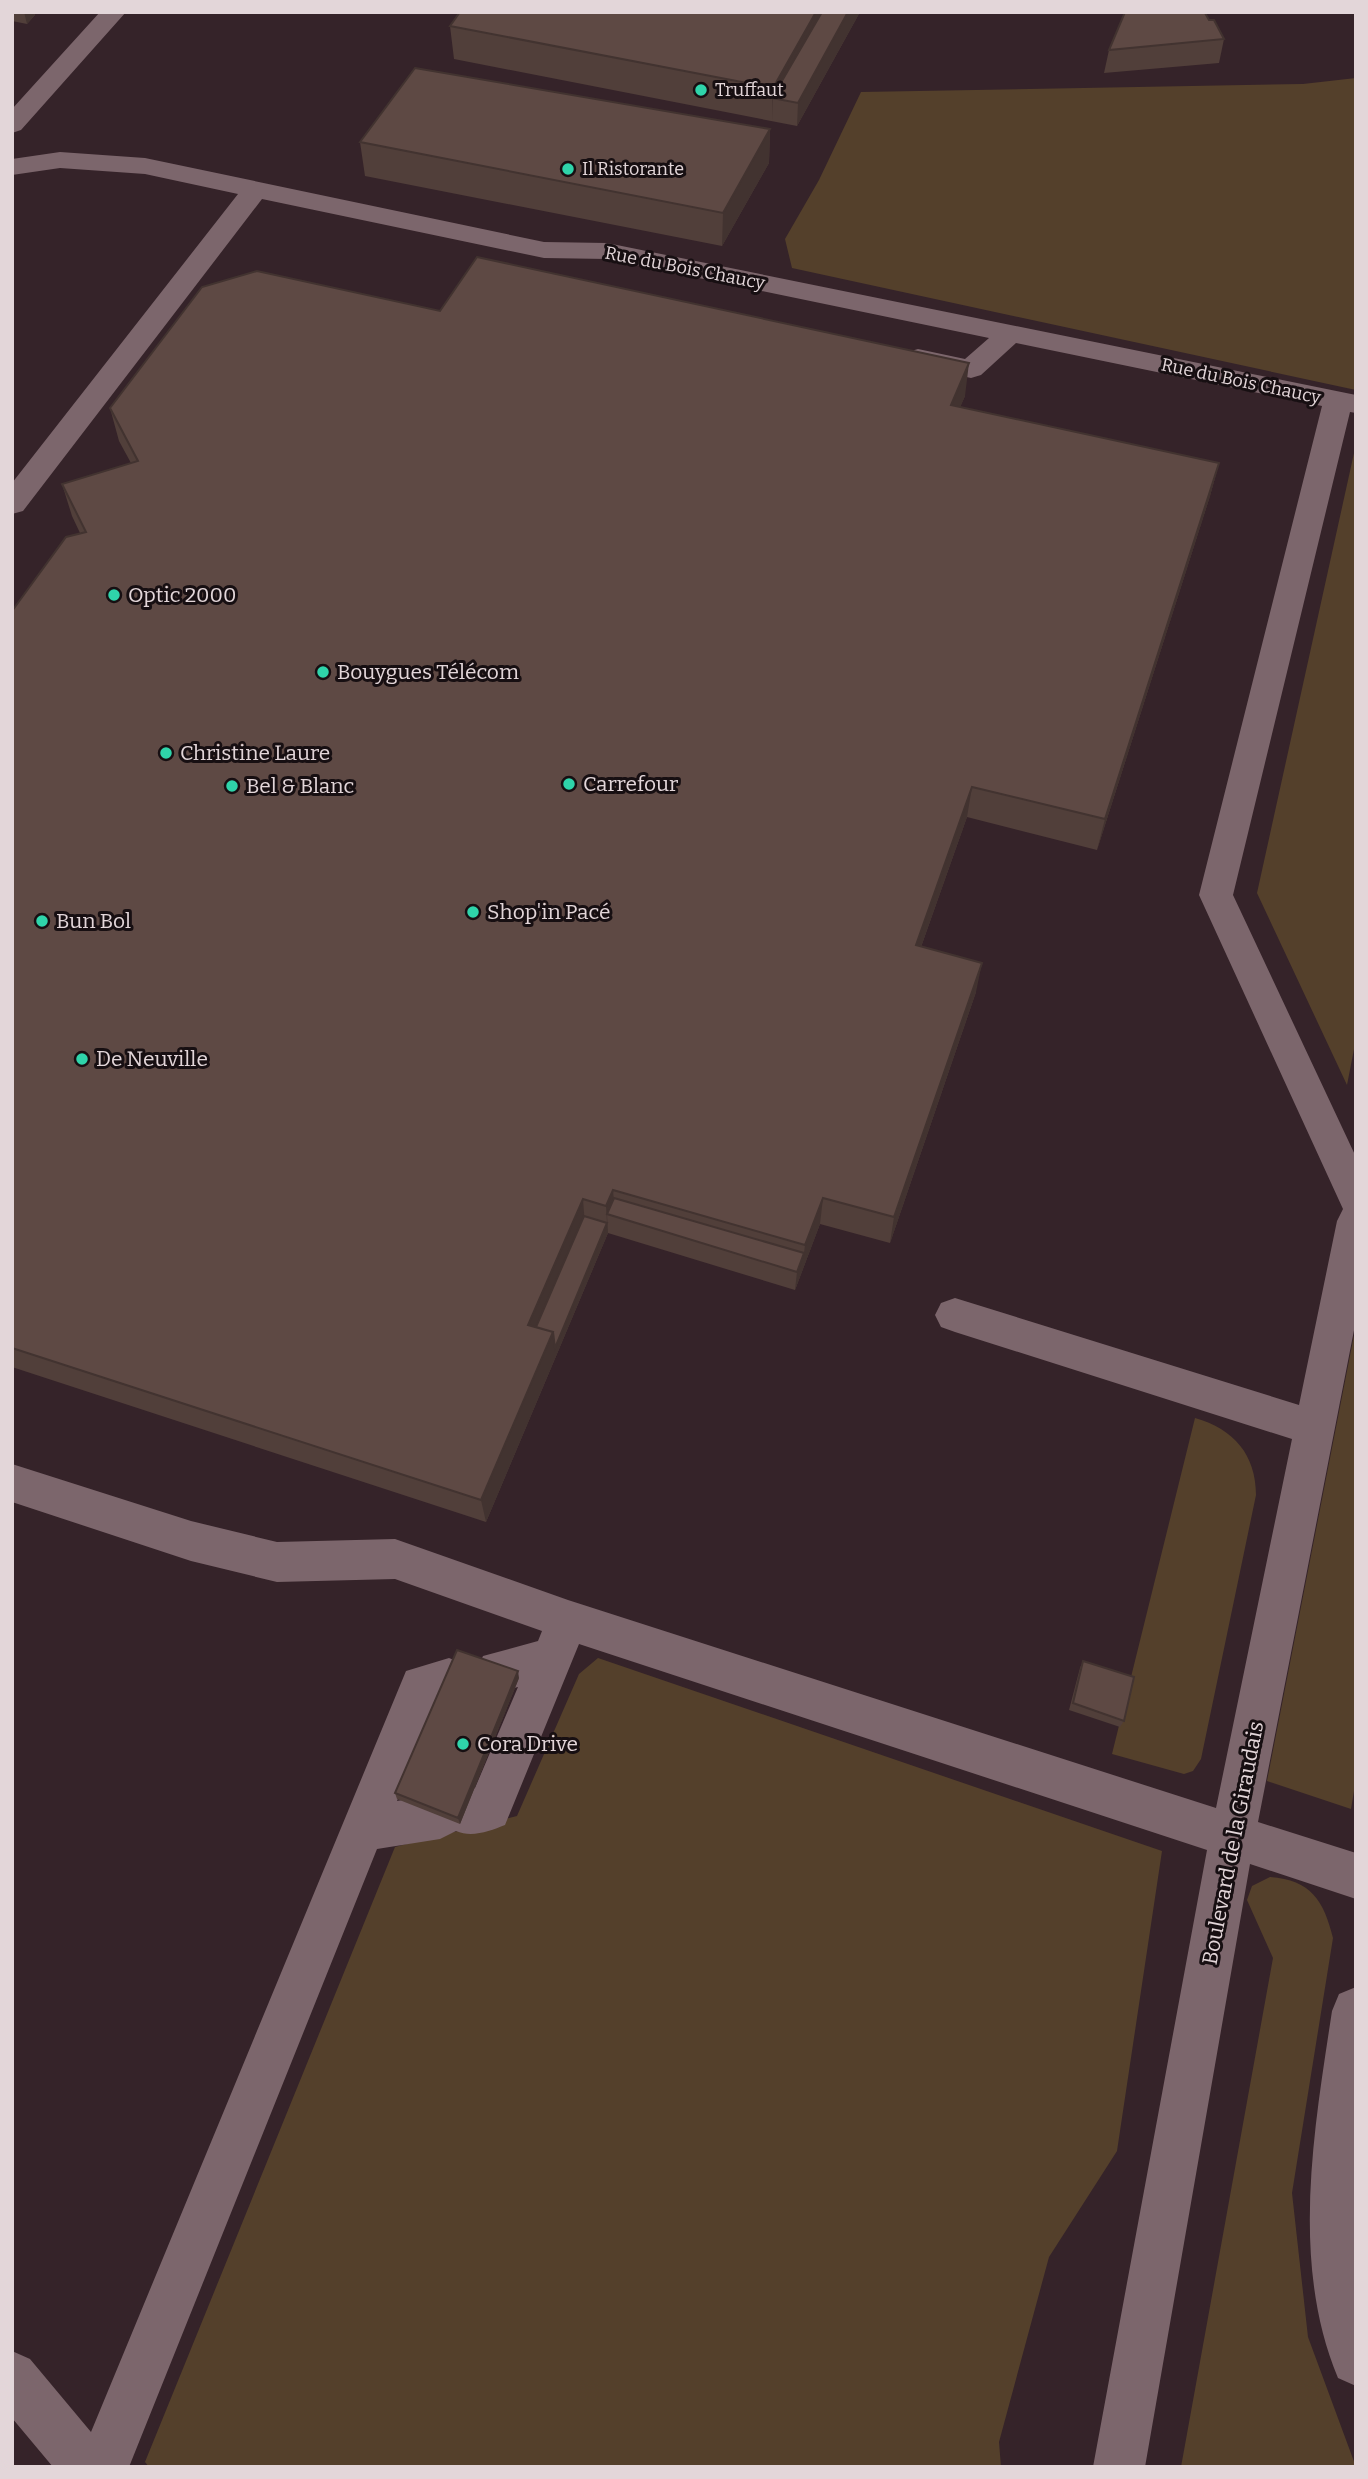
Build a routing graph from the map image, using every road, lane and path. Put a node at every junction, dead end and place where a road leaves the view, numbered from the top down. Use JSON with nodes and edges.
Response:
{"nodes":[{"id":1,"x":114,"y":12,"type":"edge"},
{"id":2,"x":12,"y":125,"type":"edge"},
{"id":3,"x":12,"y":146,"type":"edge"},
{"id":4,"x":12,"y":167,"type":"edge"},
{"id":5,"x":255,"y":190,"type":"junction"},
{"id":6,"x":1010,"y":334,"type":"junction"},
{"id":7,"x":891,"y":352,"type":"edge"},
{"id":8,"x":1347,"y":402,"type":"edge"},
{"id":9,"x":12,"y":504,"type":"edge"},
{"id":10,"x":1356,"y":1198,"type":"edge"},
{"id":11,"x":1356,"y":1221,"type":"edge"},
{"id":12,"x":955,"y":1315,"type":"dead end"},
{"id":13,"x":1314,"y":1428,"type":"junction"},
{"id":14,"x":12,"y":1483,"type":"edge"},
{"id":15,"x":560,"y":1639,"type":"junction"},
{"id":16,"x":498,"y":1671,"type":"edge"},
{"id":17,"x":449,"y":1679,"type":"edge"},
{"id":18,"x":362,"y":1829,"type":"junction"},
{"id":19,"x":1233,"y":1835,"type":"junction"},
{"id":20,"x":1356,"y":1876,"type":"edge"},
{"id":21,"x":1356,"y":2011,"type":"edge"},
{"id":22,"x":1356,"y":2360,"type":"edge"},
{"id":23,"x":12,"y":2377,"type":"edge"},
{"id":24,"x":87,"y":2467,"type":"edge"},
{"id":25,"x":103,"y":2467,"type":"edge"},
{"id":26,"x":1119,"y":2467,"type":"edge"}],
"edges":[{"from":1,"to":2,"type":"lane"},
{"from":3,"to":4,"type":"lane"},
{"from":4,"to":5,"type":"lane","name":"Rue du Bois Chaucy"},
{"from":5,"to":6,"type":"lane","name":"Rue du Bois Chaucy"},
{"from":5,"to":9,"type":"lane"},
{"from":6,"to":7,"type":"lane"},
{"from":6,"to":8,"type":"lane","name":"Rue du Bois Chaucy"},
{"from":8,"to":10,"type":"lane"},
{"from":11,"to":13,"type":"lane","name":"Boulevard de la Giraudais"},
{"from":12,"to":13,"type":"lane"},
{"from":13,"to":19,"type":"lane","name":"Boulevard de la Giraudais"},
{"from":14,"to":15,"type":"lane"},
{"from":15,"to":16,"type":"lane"},
{"from":15,"to":18,"type":"lane"},
{"from":15,"to":19,"type":"lane"},
{"from":17,"to":18,"type":"lane"},
{"from":18,"to":25,"type":"lane"},
{"from":19,"to":20,"type":"lane"},
{"from":19,"to":26,"type":"lane","name":"Boulevard de la Giraudais"},
{"from":21,"to":22,"type":"lane"},
{"from":23,"to":24,"type":"lane"}]}
